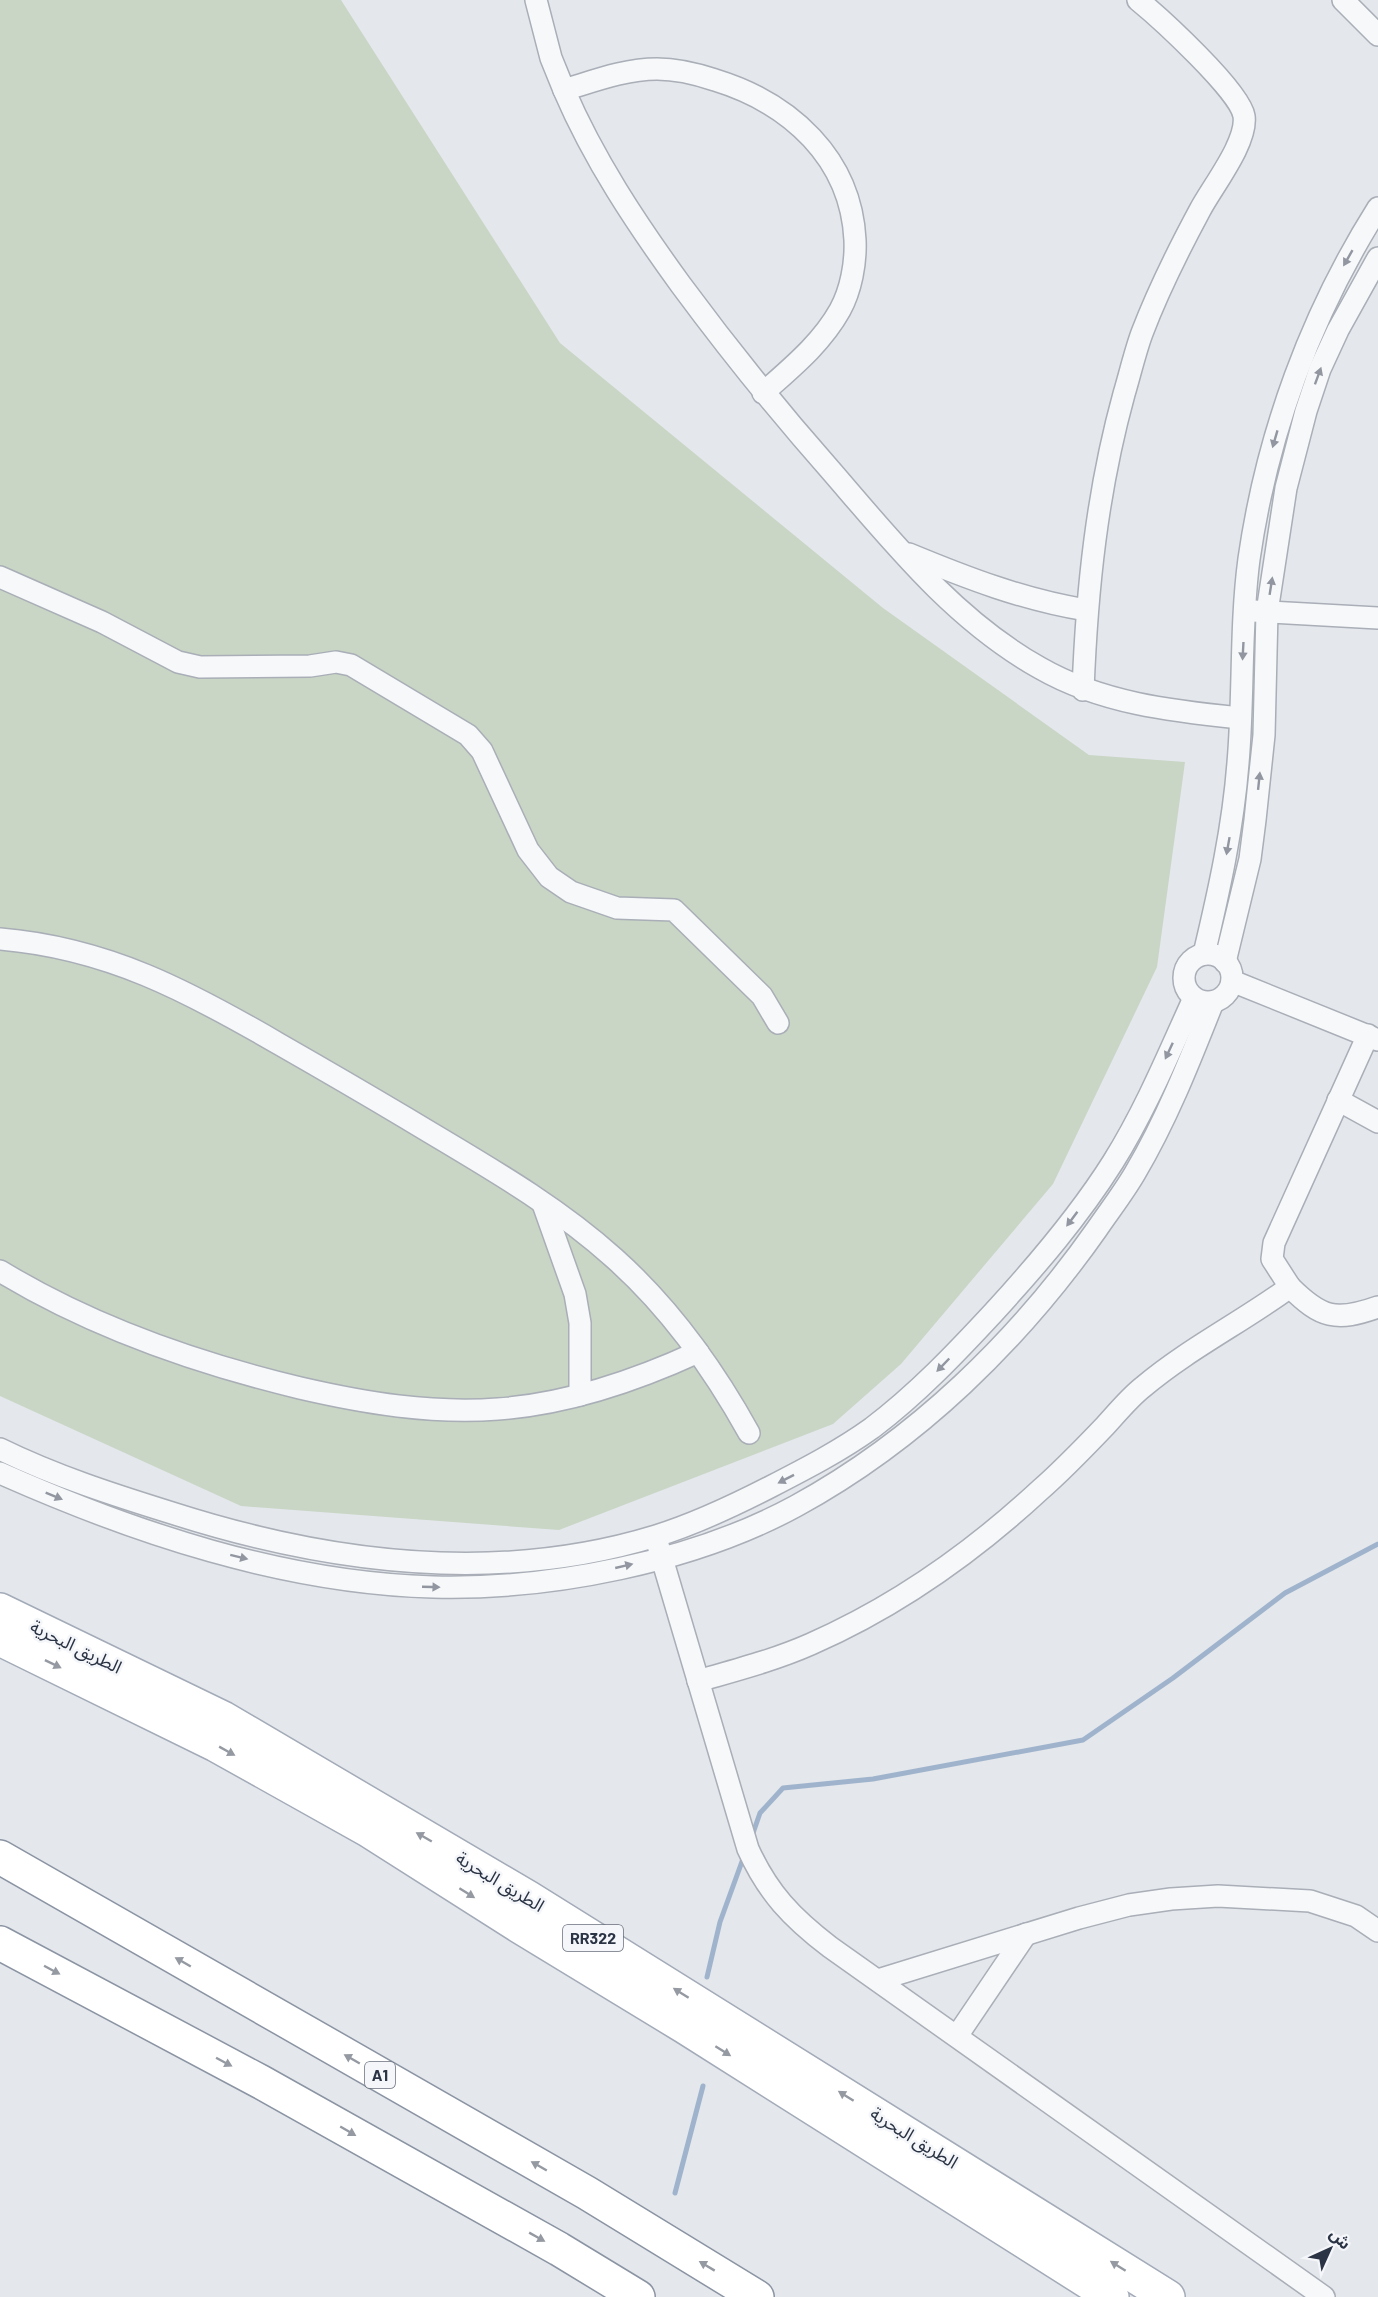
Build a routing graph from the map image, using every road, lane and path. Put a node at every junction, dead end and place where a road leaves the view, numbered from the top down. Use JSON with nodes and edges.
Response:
{"nodes":[{"id":1,"x":536,"y":0,"type":"edge"},
{"id":2,"x":1138,"y":0,"type":"edge"},
{"id":3,"x":1343,"y":0,"type":"edge"},
{"id":4,"x":1378,"y":35,"type":"edge"},
{"id":5,"x":564,"y":90,"type":"junction"},
{"id":6,"x":1378,"y":208,"type":"edge"},
{"id":7,"x":1378,"y":258,"type":"edge"},
{"id":8,"x":763,"y":393,"type":"junction"},
{"id":9,"x":900,"y":551,"type":"junction"},
{"id":10,"x":0,"y":576,"type":"edge"},
{"id":11,"x":1086,"y":610,"type":"junction"},
{"id":12,"x":1245,"y":610,"type":"junction"},
{"id":13,"x":1266,"y":612,"type":"junction"},
{"id":14,"x":1378,"y":618,"type":"edge"},
{"id":15,"x":1083,"y":690,"type":"junction"},
{"id":16,"x":1240,"y":718,"type":"junction"},
{"id":17,"x":0,"y":939,"type":"edge"},
{"id":18,"x":1204,"y":954,"type":"junction"},
{"id":19,"x":1228,"y":971,"type":"junction"},
{"id":20,"x":1203,"y":1000,"type":"junction"},
{"id":21,"x":778,"y":1023,"type":"dead end"},
{"id":22,"x":1373,"y":1037,"type":"edge"},
{"id":23,"x":1338,"y":1100,"type":"junction"},
{"id":24,"x":1378,"y":1122,"type":"edge"},
{"id":25,"x":543,"y":1204,"type":"junction"},
{"id":26,"x":0,"y":1271,"type":"edge"},
{"id":27,"x":1290,"y":1287,"type":"junction"},
{"id":28,"x":1378,"y":1307,"type":"edge"},
{"id":29,"x":698,"y":1352,"type":"junction"},
{"id":30,"x":580,"y":1395,"type":"junction"},
{"id":31,"x":749,"y":1433,"type":"dead end"},
{"id":32,"x":0,"y":1449,"type":"edge"},
{"id":33,"x":0,"y":1473,"type":"edge"},
{"id":34,"x":655,"y":1536,"type":"junction"},
{"id":35,"x":661,"y":1557,"type":"junction"},
{"id":36,"x":0,"y":1610,"type":"edge"},
{"id":37,"x":0,"y":1639,"type":"edge"},
{"id":38,"x":698,"y":1681,"type":"junction"},
{"id":39,"x":0,"y":1857,"type":"edge"},
{"id":40,"x":1378,"y":1930,"type":"edge"},
{"id":41,"x":1026,"y":1934,"type":"junction"},
{"id":42,"x":0,"y":1943,"type":"edge"},
{"id":43,"x":878,"y":1980,"type":"junction"},
{"id":44,"x":957,"y":2036,"type":"junction"},
{"id":45,"x":638,"y":2297,"type":"edge"},
{"id":46,"x":757,"y":2297,"type":"edge"},
{"id":47,"x":1112,"y":2297,"type":"edge"},
{"id":48,"x":1168,"y":2297,"type":"edge"},
{"id":49,"x":1324,"y":2297,"type":"edge"}],
"edges":[{"from":1,"to":5,"type":"street"},
{"from":2,"to":11,"type":"street"},
{"from":3,"to":4,"type":"street"},
{"from":5,"to":8,"type":"street"},
{"from":5,"to":8,"type":"street"},
{"from":6,"to":12,"type":"street","one_way":true},
{"from":13,"to":7,"type":"street","one_way":true},
{"from":8,"to":9,"type":"street"},
{"from":9,"to":11,"type":"street"},
{"from":9,"to":15,"type":"street"},
{"from":10,"to":21,"type":"street"},
{"from":11,"to":15,"type":"street"},
{"from":12,"to":13,"type":"street"},
{"from":12,"to":16,"type":"street","one_way":true},
{"from":13,"to":14,"type":"street"},
{"from":19,"to":13,"type":"street","one_way":true},
{"from":15,"to":16,"type":"street"},
{"from":16,"to":18,"type":"street","one_way":true},
{"from":17,"to":25,"type":"street"},
{"from":18,"to":19,"type":"street"},
{"from":18,"to":20,"type":"street"},
{"from":19,"to":20,"type":"street"},
{"from":19,"to":22,"type":"street"},
{"from":20,"to":34,"type":"street","one_way":true},
{"from":20,"to":35,"type":"street"},
{"from":22,"to":23,"type":"street"},
{"from":23,"to":24,"type":"street"},
{"from":23,"to":27,"type":"street"},
{"from":25,"to":29,"type":"street"},
{"from":25,"to":30,"type":"street"},
{"from":26,"to":30,"type":"street"},
{"from":27,"to":28,"type":"street"},
{"from":27,"to":38,"type":"street"},
{"from":29,"to":30,"type":"street"},
{"from":29,"to":31,"type":"street"},
{"from":32,"to":34,"type":"street"},
{"from":33,"to":35,"type":"street","one_way":true},
{"from":34,"to":35,"type":"street"},
{"from":35,"to":38,"type":"street"},
{"from":48,"to":36,"type":"main road","name":"الطريق البحرية","number":"RR322","one_way":true},
{"from":37,"to":47,"type":"main road","name":"الطريق البحرية","number":"RR322","one_way":true},
{"from":38,"to":43,"type":"street"},
{"from":46,"to":39,"type":"main road","number":"A1","one_way":true},
{"from":40,"to":41,"type":"street"},
{"from":41,"to":43,"type":"street"},
{"from":41,"to":44,"type":"street"},
{"from":42,"to":45,"type":"main road","one_way":true},
{"from":43,"to":44,"type":"street"},
{"from":44,"to":49,"type":"street"}]}
